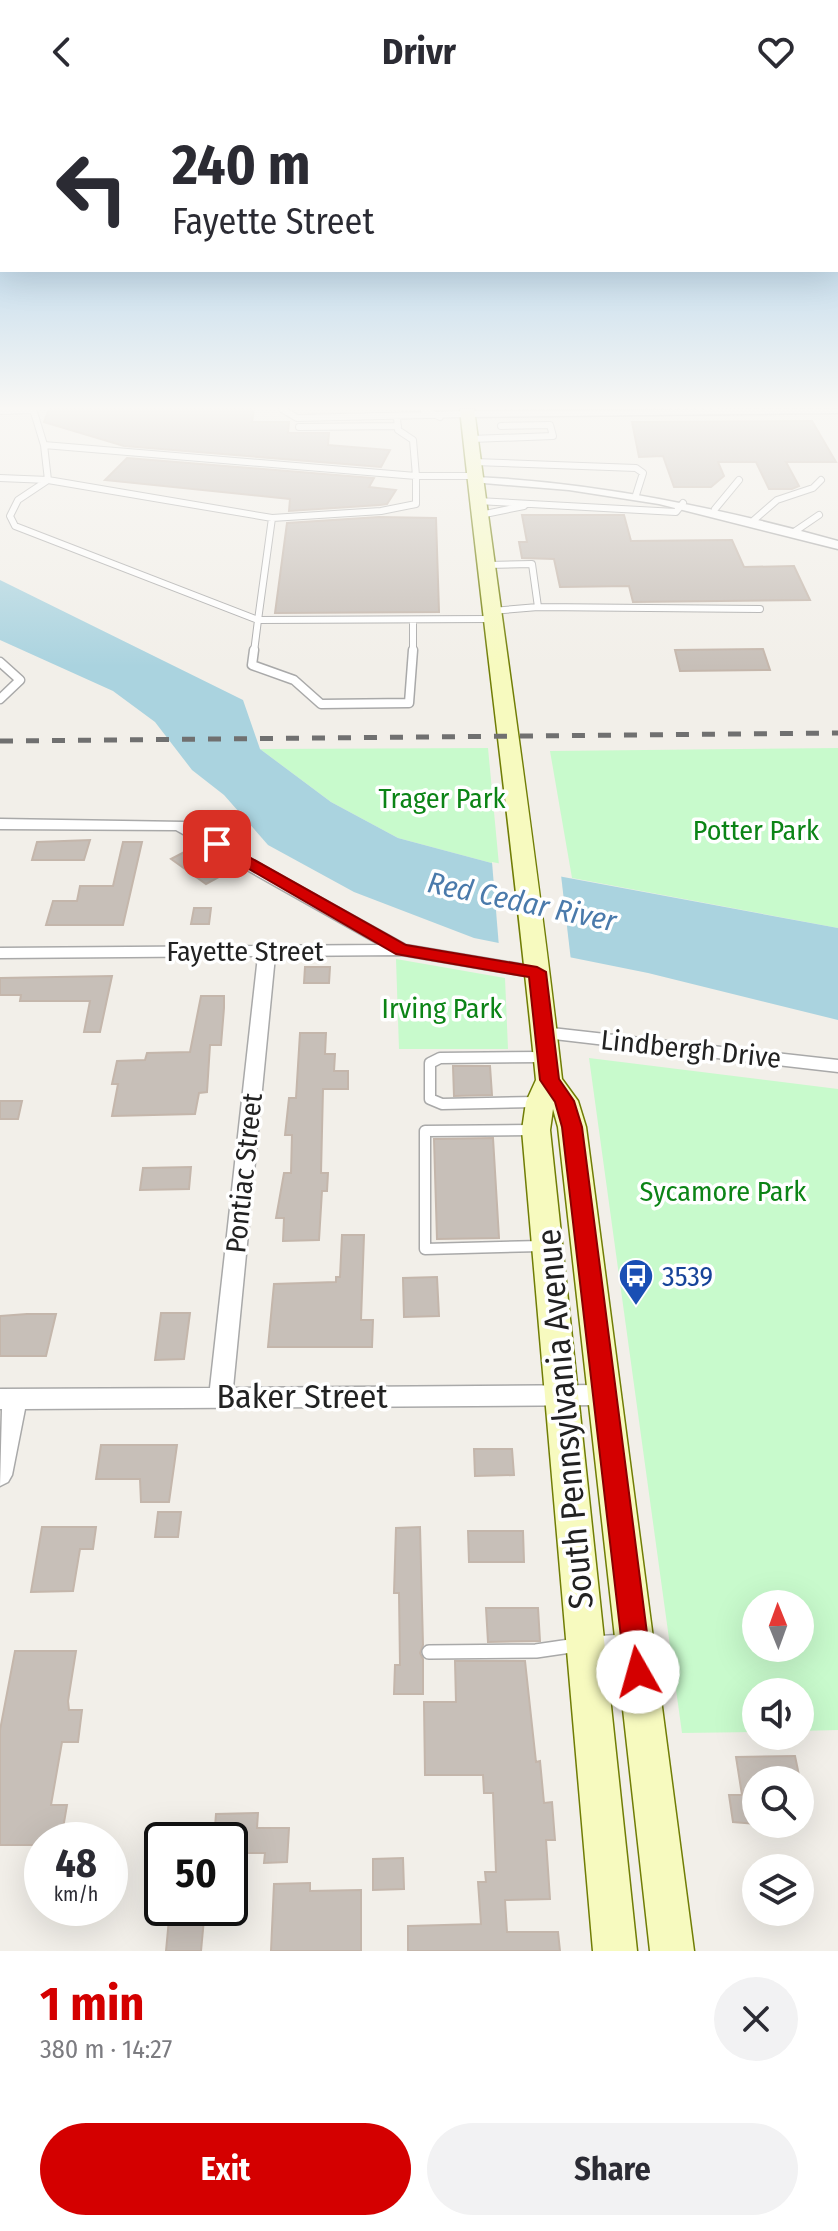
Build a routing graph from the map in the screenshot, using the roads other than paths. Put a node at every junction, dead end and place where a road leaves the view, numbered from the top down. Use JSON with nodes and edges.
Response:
{"nodes":[{"id":1,"x":25,"y":495,"type":"edge"},
{"id":2,"x":138,"y":495,"type":"edge"},
{"id":3,"x":416,"y":495,"type":"edge"},
{"id":4,"x":478,"y":495,"type":"edge"},
{"id":5,"x":637,"y":495,"type":"edge"},
{"id":6,"x":726,"y":495,"type":"edge"},
{"id":7,"x":791,"y":495,"type":"edge"},
{"id":8,"x":542,"y":503,"type":"junction"},
{"id":9,"x":683,"y":503,"type":"junction"},
{"id":10,"x":479,"y":508,"type":"junction"},
{"id":11,"x":715,"y":509,"type":"junction"},
{"id":12,"x":819,"y":515,"type":"dead end"},
{"id":13,"x":272,"y":518,"type":"junction"},
{"id":14,"x":754,"y":520,"type":"junction"},
{"id":15,"x":794,"y":532,"type":"junction"},
{"id":16,"x":838,"y":545,"type":"edge"},
{"id":17,"x":486,"y":565,"type":"junction"},
{"id":18,"x":538,"y":607,"type":"junction"},
{"id":19,"x":760,"y":609,"type":"dead end"},
{"id":20,"x":492,"y":615,"type":"junction"},
{"id":21,"x":258,"y":620,"type":"junction"},
{"id":22,"x":413,"y":620,"type":"junction"},
{"id":23,"x":0,"y":662,"type":"edge"},
{"id":24,"x":0,"y":699,"type":"edge"},
{"id":25,"x":0,"y":824,"type":"edge"},
{"id":26,"x":402,"y":950,"type":"junction"},
{"id":27,"x":267,"y":951,"type":"junction"},
{"id":28,"x":0,"y":953,"type":"edge"},
{"id":29,"x":536,"y":964,"type":"junction"},
{"id":30,"x":838,"y":1066,"type":"edge"},
{"id":31,"x":543,"y":1080,"type":"junction"},
{"id":32,"x":548,"y":1246,"type":"junction"},
{"id":33,"x":563,"y":1395,"type":"junction"},
{"id":34,"x":604,"y":1395,"type":"junction"},
{"id":35,"x":221,"y":1396,"type":"junction"},
{"id":36,"x":8,"y":1399,"type":"edge"},
{"id":37,"x":0,"y":1475,"type":"edge"},
{"id":38,"x":635,"y":1641,"type":"junction"},
{"id":39,"x":586,"y":1644,"type":"junction"},
{"id":40,"x":429,"y":1652,"type":"dead end"},
{"id":41,"x":615,"y":1951,"type":"edge"},
{"id":42,"x":672,"y":1951,"type":"edge"}],
"edges":[{"from":1,"to":21,"type":"lane"},
{"from":2,"to":13,"type":"lane"},
{"from":3,"to":13,"type":"lane"},
{"from":4,"to":10,"type":"main road","name":"South Pennsylvania Avenue"},
{"from":5,"to":9,"type":"street"},
{"from":6,"to":11,"type":"lane"},
{"from":7,"to":14,"type":"lane"},
{"from":8,"to":9,"type":"lane"},
{"from":8,"to":10,"type":"lane"},
{"from":8,"to":10,"type":"lane"},
{"from":9,"to":11,"type":"street"},
{"from":10,"to":17,"type":"main road","name":"South Pennsylvania Avenue"},
{"from":11,"to":14,"type":"street"},
{"from":12,"to":15,"type":"lane"},
{"from":13,"to":21,"type":"lane"},
{"from":14,"to":15,"type":"street"},
{"from":15,"to":16,"type":"street"},
{"from":17,"to":18,"type":"lane"},
{"from":17,"to":20,"type":"main road","name":"South Pennsylvania Avenue"},
{"from":18,"to":19,"type":"lane"},
{"from":18,"to":20,"type":"lane"},
{"from":20,"to":22,"type":"lane"},
{"from":20,"to":29,"type":"main road","name":"South Pennsylvania Avenue"},
{"from":21,"to":22,"type":"lane"},
{"from":21,"to":22,"type":"lane"},
{"from":23,"to":24,"type":"lane"},
{"from":25,"to":26,"type":"street"},
{"from":26,"to":27,"type":"street","name":"Fayette Street"},
{"from":26,"to":29,"type":"street","name":"Fayette Street"},
{"from":27,"to":28,"type":"street","name":"Fayette Street"},
{"from":27,"to":35,"type":"street","name":"Pontiac Street"},
{"from":29,"to":31,"type":"main road","name":"South Pennsylvania Avenue"},
{"from":30,"to":31,"type":"street","name":"Lindbergh Drive"},
{"from":31,"to":31,"type":"lane"},
{"from":31,"to":32,"type":"main road","name":"South Pennsylvania Avenue"},
{"from":31,"to":32,"type":"lane"},
{"from":31,"to":34,"type":"main road","name":"South Pennsylvania Avenue"},
{"from":32,"to":33,"type":"main road","name":"South Pennsylvania Avenue"},
{"from":33,"to":34,"type":"street","name":"Baker Street"},
{"from":33,"to":35,"type":"street","name":"Baker Street"},
{"from":33,"to":39,"type":"main road","name":"South Pennsylvania Avenue"},
{"from":34,"to":38,"type":"main road","name":"South Pennsylvania Avenue"},
{"from":35,"to":36,"type":"street","name":"Baker Street"},
{"from":36,"to":37,"type":"street"},
{"from":38,"to":39,"type":"lane"},
{"from":38,"to":42,"type":"main road","name":"South Pennsylvania Avenue"},
{"from":39,"to":40,"type":"lane"},
{"from":39,"to":41,"type":"main road","name":"South Pennsylvania Avenue"}]}
